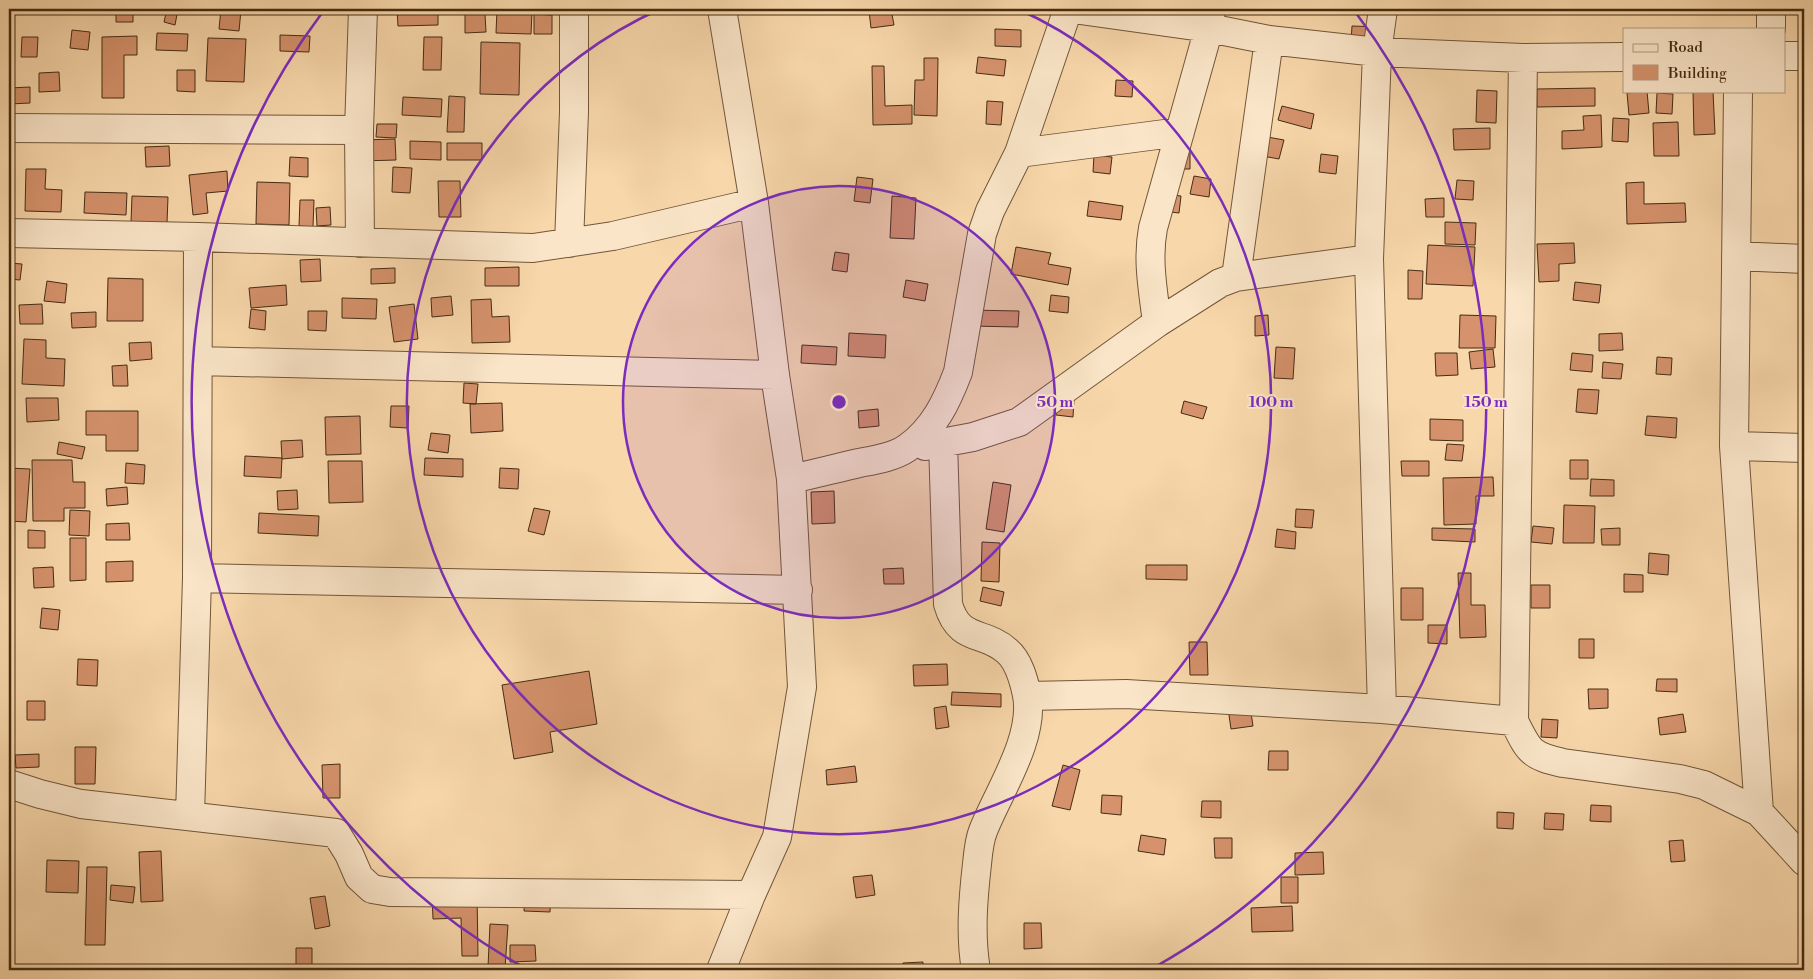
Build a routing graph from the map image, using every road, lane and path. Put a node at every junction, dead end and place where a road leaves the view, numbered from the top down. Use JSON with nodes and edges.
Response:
{"nodes":[{"id":1,"x":363,"y":9,"type":"edge"},
{"id":2,"x":574,"y":9,"type":"edge"},
{"id":3,"x":722,"y":9,"type":"edge"},
{"id":4,"x":1068,"y":9,"type":"edge"},
{"id":5,"x":1074,"y":9,"type":"edge"},
{"id":6,"x":1383,"y":9,"type":"edge"},
{"id":7,"x":1771,"y":9,"type":"edge"},
{"id":8,"x":1210,"y":19,"type":"edge"},
{"id":9,"x":1771,"y":28,"type":"edge"},
{"id":10,"x":1269,"y":40,"type":"junction"},
{"id":11,"x":1377,"y":52,"type":"junction"},
{"id":12,"x":1786,"y":56,"type":"edge"},
{"id":13,"x":1804,"y":56,"type":"edge"},
{"id":14,"x":1623,"y":57,"type":"edge"},
{"id":15,"x":1523,"y":58,"type":"junction"},
{"id":16,"x":1738,"y":92,"type":"edge"},
{"id":17,"x":9,"y":128,"type":"edge"},
{"id":18,"x":359,"y":130,"type":"junction"},
{"id":19,"x":1180,"y":132,"type":"junction"},
{"id":20,"x":1020,"y":153,"type":"junction"},
{"id":21,"x":754,"y":203,"type":"junction"},
{"id":22,"x":9,"y":233,"type":"edge"},
{"id":23,"x":198,"y":237,"type":"junction"},
{"id":24,"x":360,"y":242,"type":"junction"},
{"id":25,"x":569,"y":244,"type":"junction"},
{"id":26,"x":1736,"y":256,"type":"junction"},
{"id":27,"x":1370,"y":259,"type":"junction"},
{"id":28,"x":1804,"y":259,"type":"edge"},
{"id":29,"x":1236,"y":277,"type":"junction"},
{"id":30,"x":1156,"y":323,"type":"junction"},
{"id":31,"x":198,"y":362,"type":"junction"},
{"id":32,"x":774,"y":375,"type":"junction"},
{"id":33,"x":943,"y":442,"type":"junction"},
{"id":34,"x":1734,"y":446,"type":"junction"},
{"id":35,"x":1804,"y":448,"type":"edge"},
{"id":36,"x":906,"y":449,"type":"junction"},
{"id":37,"x":791,"y":479,"type":"junction"},
{"id":38,"x":197,"y":578,"type":"junction"},
{"id":39,"x":798,"y":590,"type":"junction"},
{"id":40,"x":1027,"y":696,"type":"junction"},
{"id":41,"x":1382,"y":709,"type":"junction"},
{"id":42,"x":1514,"y":721,"type":"junction"},
{"id":43,"x":9,"y":784,"type":"edge"},
{"id":44,"x":1759,"y":812,"type":"junction"},
{"id":45,"x":190,"y":816,"type":"junction"},
{"id":46,"x":1804,"y":861,"type":"edge"},
{"id":47,"x":751,"y":895,"type":"junction"},
{"id":48,"x":721,"y":970,"type":"edge"},
{"id":49,"x":976,"y":970,"type":"edge"}],
"edges":[{"from":1,"to":18,"type":"street"},
{"from":2,"to":25,"type":"street"},
{"from":3,"to":21,"type":"street"},
{"from":4,"to":20,"type":"street"},
{"from":5,"to":8,"type":"street"},
{"from":6,"to":11,"type":"street"},
{"from":7,"to":9,"type":"street"},
{"from":8,"to":10,"type":"street"},
{"from":8,"to":19,"type":"street"},
{"from":10,"to":11,"type":"street"},
{"from":10,"to":29,"type":"street"},
{"from":11,"to":15,"type":"street"},
{"from":11,"to":27,"type":"street"},
{"from":12,"to":13,"type":"street"},
{"from":14,"to":15,"type":"street"},
{"from":15,"to":42,"type":"street"},
{"from":16,"to":26,"type":"street"},
{"from":17,"to":18,"type":"street"},
{"from":18,"to":24,"type":"street"},
{"from":19,"to":20,"type":"street"},
{"from":19,"to":30,"type":"street"},
{"from":20,"to":36,"type":"street"},
{"from":21,"to":25,"type":"street"},
{"from":21,"to":32,"type":"street"},
{"from":22,"to":23,"type":"street"},
{"from":23,"to":24,"type":"street"},
{"from":23,"to":31,"type":"street"},
{"from":24,"to":25,"type":"street"},
{"from":26,"to":28,"type":"street"},
{"from":26,"to":34,"type":"street"},
{"from":27,"to":29,"type":"street"},
{"from":27,"to":41,"type":"street"},
{"from":29,"to":30,"type":"street"},
{"from":30,"to":33,"type":"street"},
{"from":31,"to":32,"type":"street"},
{"from":31,"to":38,"type":"street"},
{"from":32,"to":37,"type":"street"},
{"from":33,"to":36,"type":"street"},
{"from":33,"to":40,"type":"street"},
{"from":34,"to":35,"type":"street"},
{"from":34,"to":44,"type":"street"},
{"from":36,"to":37,"type":"street"},
{"from":37,"to":39,"type":"street"},
{"from":38,"to":39,"type":"street"},
{"from":38,"to":45,"type":"street"},
{"from":39,"to":47,"type":"street"},
{"from":40,"to":41,"type":"street"},
{"from":40,"to":49,"type":"street"},
{"from":41,"to":42,"type":"street"},
{"from":42,"to":44,"type":"street"},
{"from":43,"to":45,"type":"street"},
{"from":44,"to":46,"type":"street"},
{"from":45,"to":47,"type":"street"},
{"from":47,"to":48,"type":"street"}]}
